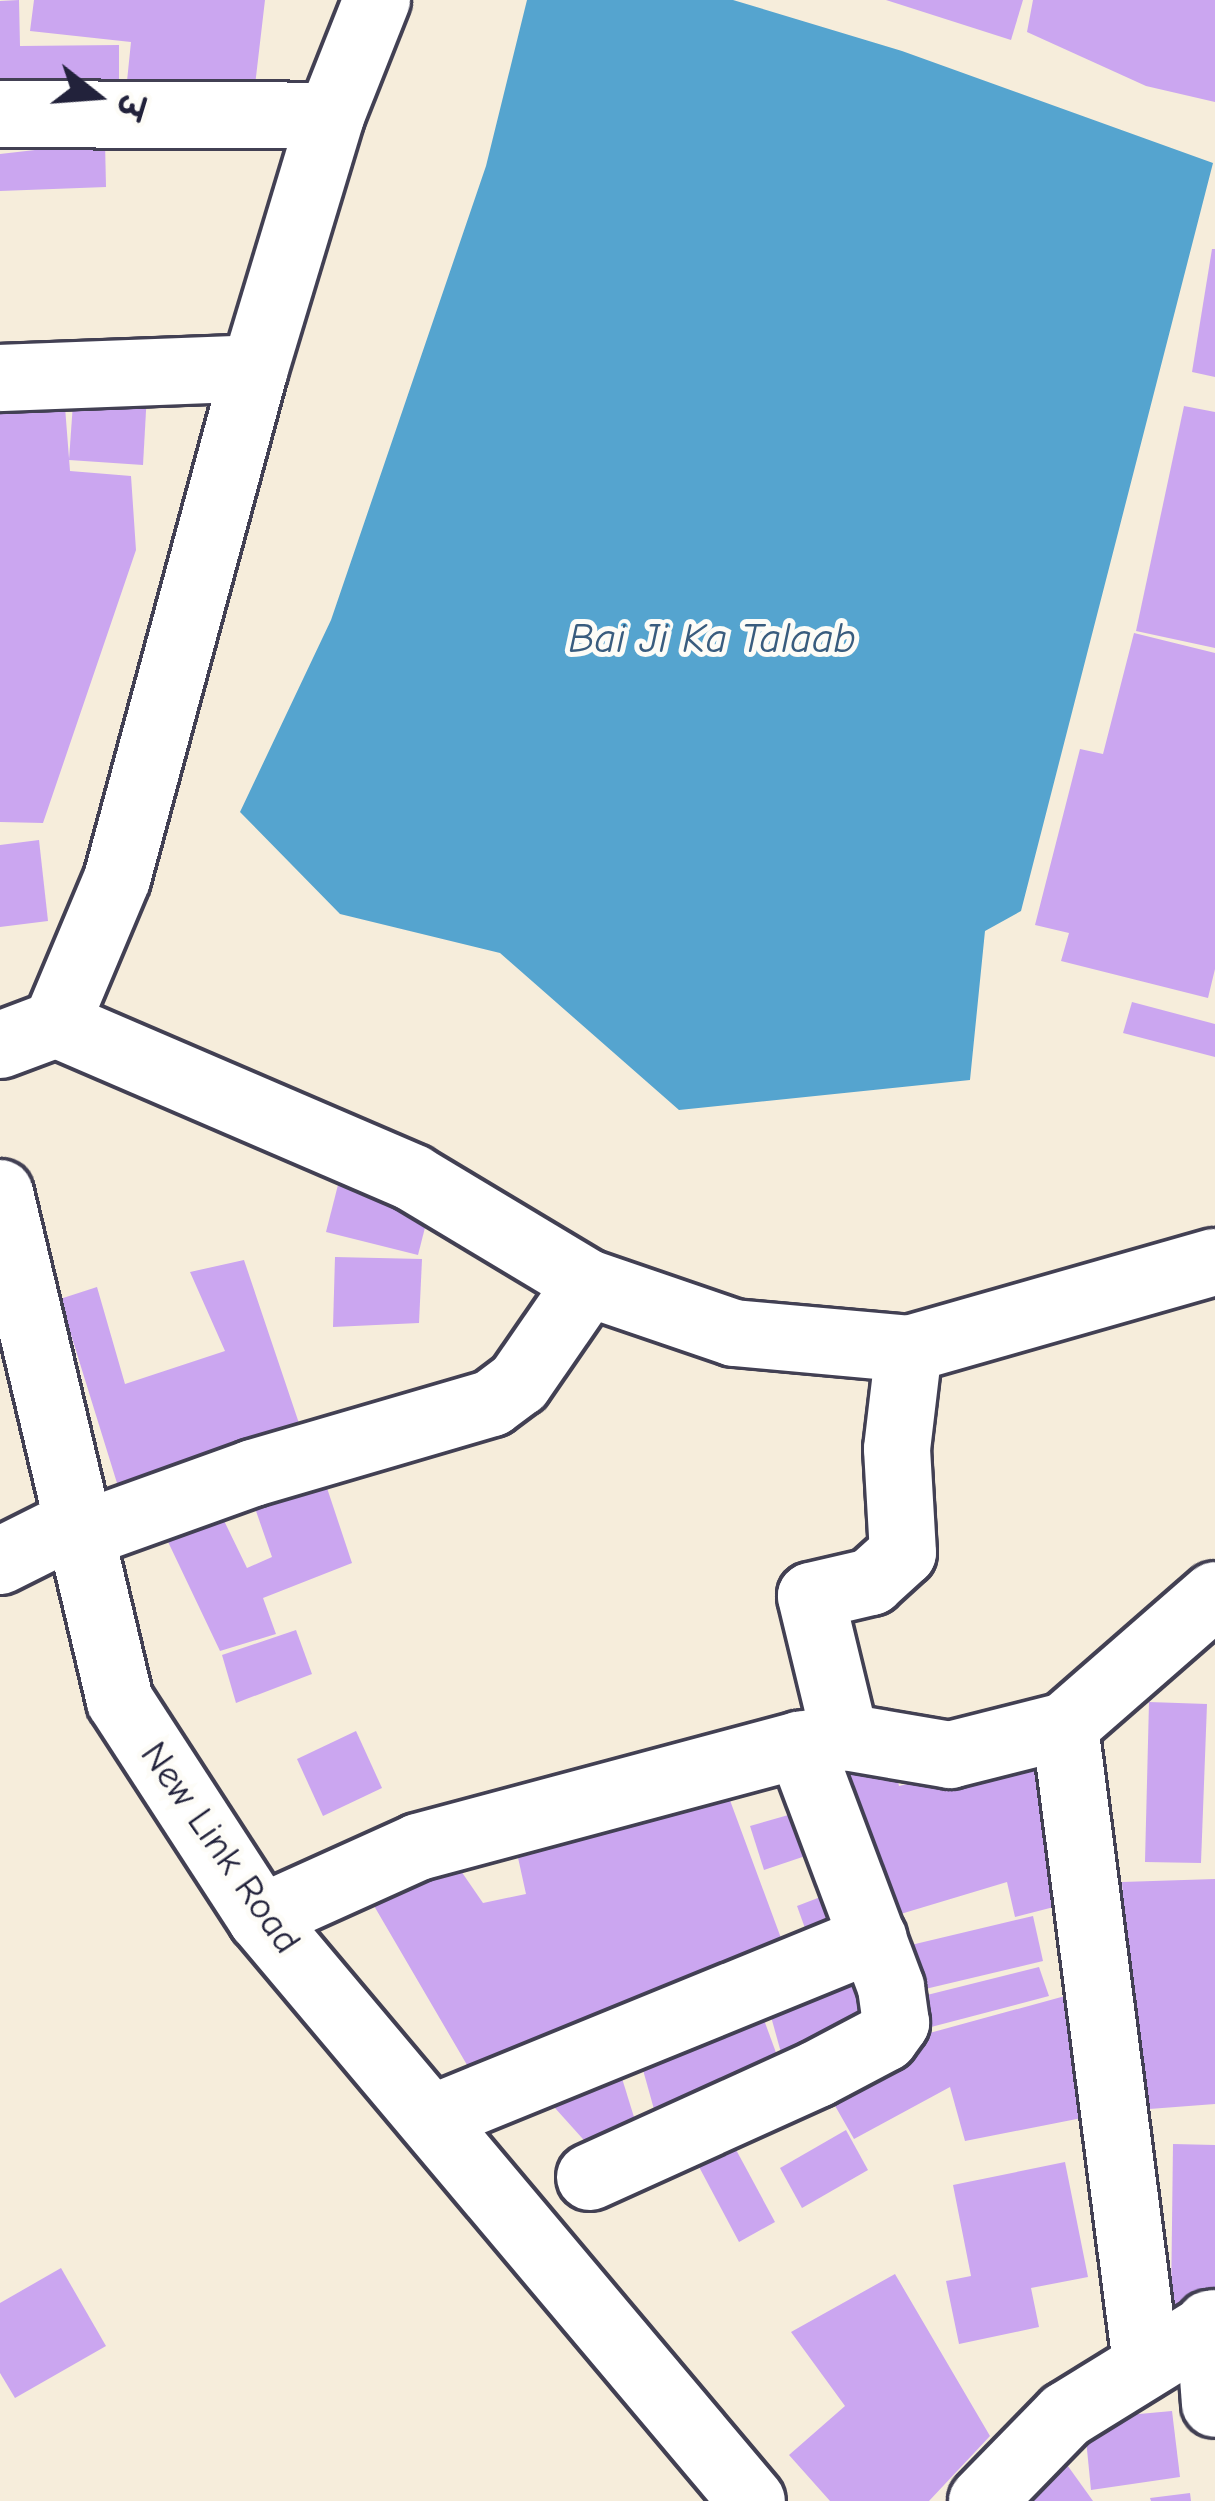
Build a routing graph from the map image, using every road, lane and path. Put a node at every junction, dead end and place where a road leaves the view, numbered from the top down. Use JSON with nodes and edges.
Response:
{"nodes":[{"id":1,"x":377,"y":0,"type":"edge"},
{"id":2,"x":0,"y":114,"type":"edge"},
{"id":3,"x":331,"y":116,"type":"junction"},
{"id":4,"x":256,"y":368,"type":"junction"},
{"id":5,"x":0,"y":378,"type":"edge"},
{"id":6,"x":28,"y":1035,"type":"edge"},
{"id":7,"x":0,"y":1193,"type":"edge"},
{"id":8,"x":1215,"y":1262,"type":"edge"},
{"id":9,"x":588,"y":1283,"type":"junction"},
{"id":10,"x":909,"y":1348,"type":"junction"},
{"id":11,"x":79,"y":1528,"type":"junction"},
{"id":12,"x":0,"y":1561,"type":"edge"},
{"id":13,"x":1215,"y":1595,"type":"edge"},
{"id":14,"x":1065,"y":1726,"type":"junction"},
{"id":15,"x":823,"y":1741,"type":"junction"},
{"id":16,"x":261,"y":1918,"type":"junction"},
{"id":17,"x":874,"y":1938,"type":"junction"},
{"id":18,"x":433,"y":2118,"type":"junction"},
{"id":19,"x":590,"y":2177,"type":"dead end"},
{"id":20,"x":1212,"y":2324,"type":"edge"},
{"id":21,"x":1146,"y":2363,"type":"junction"},
{"id":22,"x":1215,"y":2404,"type":"edge"},
{"id":23,"x":752,"y":2501,"type":"edge"},
{"id":24,"x":982,"y":2501,"type":"edge"}],
"edges":[{"from":1,"to":3,"type":"street"},
{"from":2,"to":3,"type":"street"},
{"from":3,"to":4,"type":"street"},
{"from":4,"to":5,"type":"street"},
{"from":4,"to":6,"type":"street"},
{"from":6,"to":9,"type":"street"},
{"from":7,"to":11,"type":"street","name":"New Link Road"},
{"from":8,"to":10,"type":"street"},
{"from":9,"to":10,"type":"street"},
{"from":9,"to":11,"type":"street"},
{"from":10,"to":15,"type":"street"},
{"from":11,"to":12,"type":"street"},
{"from":11,"to":16,"type":"street","name":"New Link Road"},
{"from":13,"to":14,"type":"street"},
{"from":14,"to":15,"type":"street"},
{"from":14,"to":21,"type":"street"},
{"from":15,"to":16,"type":"street"},
{"from":15,"to":17,"type":"street"},
{"from":16,"to":18,"type":"street","name":"New Link Road"},
{"from":17,"to":18,"type":"street"},
{"from":17,"to":19,"type":"street"},
{"from":18,"to":23,"type":"street","name":"New Link Road"},
{"from":20,"to":21,"type":"street"},
{"from":20,"to":22,"type":"street"},
{"from":21,"to":24,"type":"street"}]}
